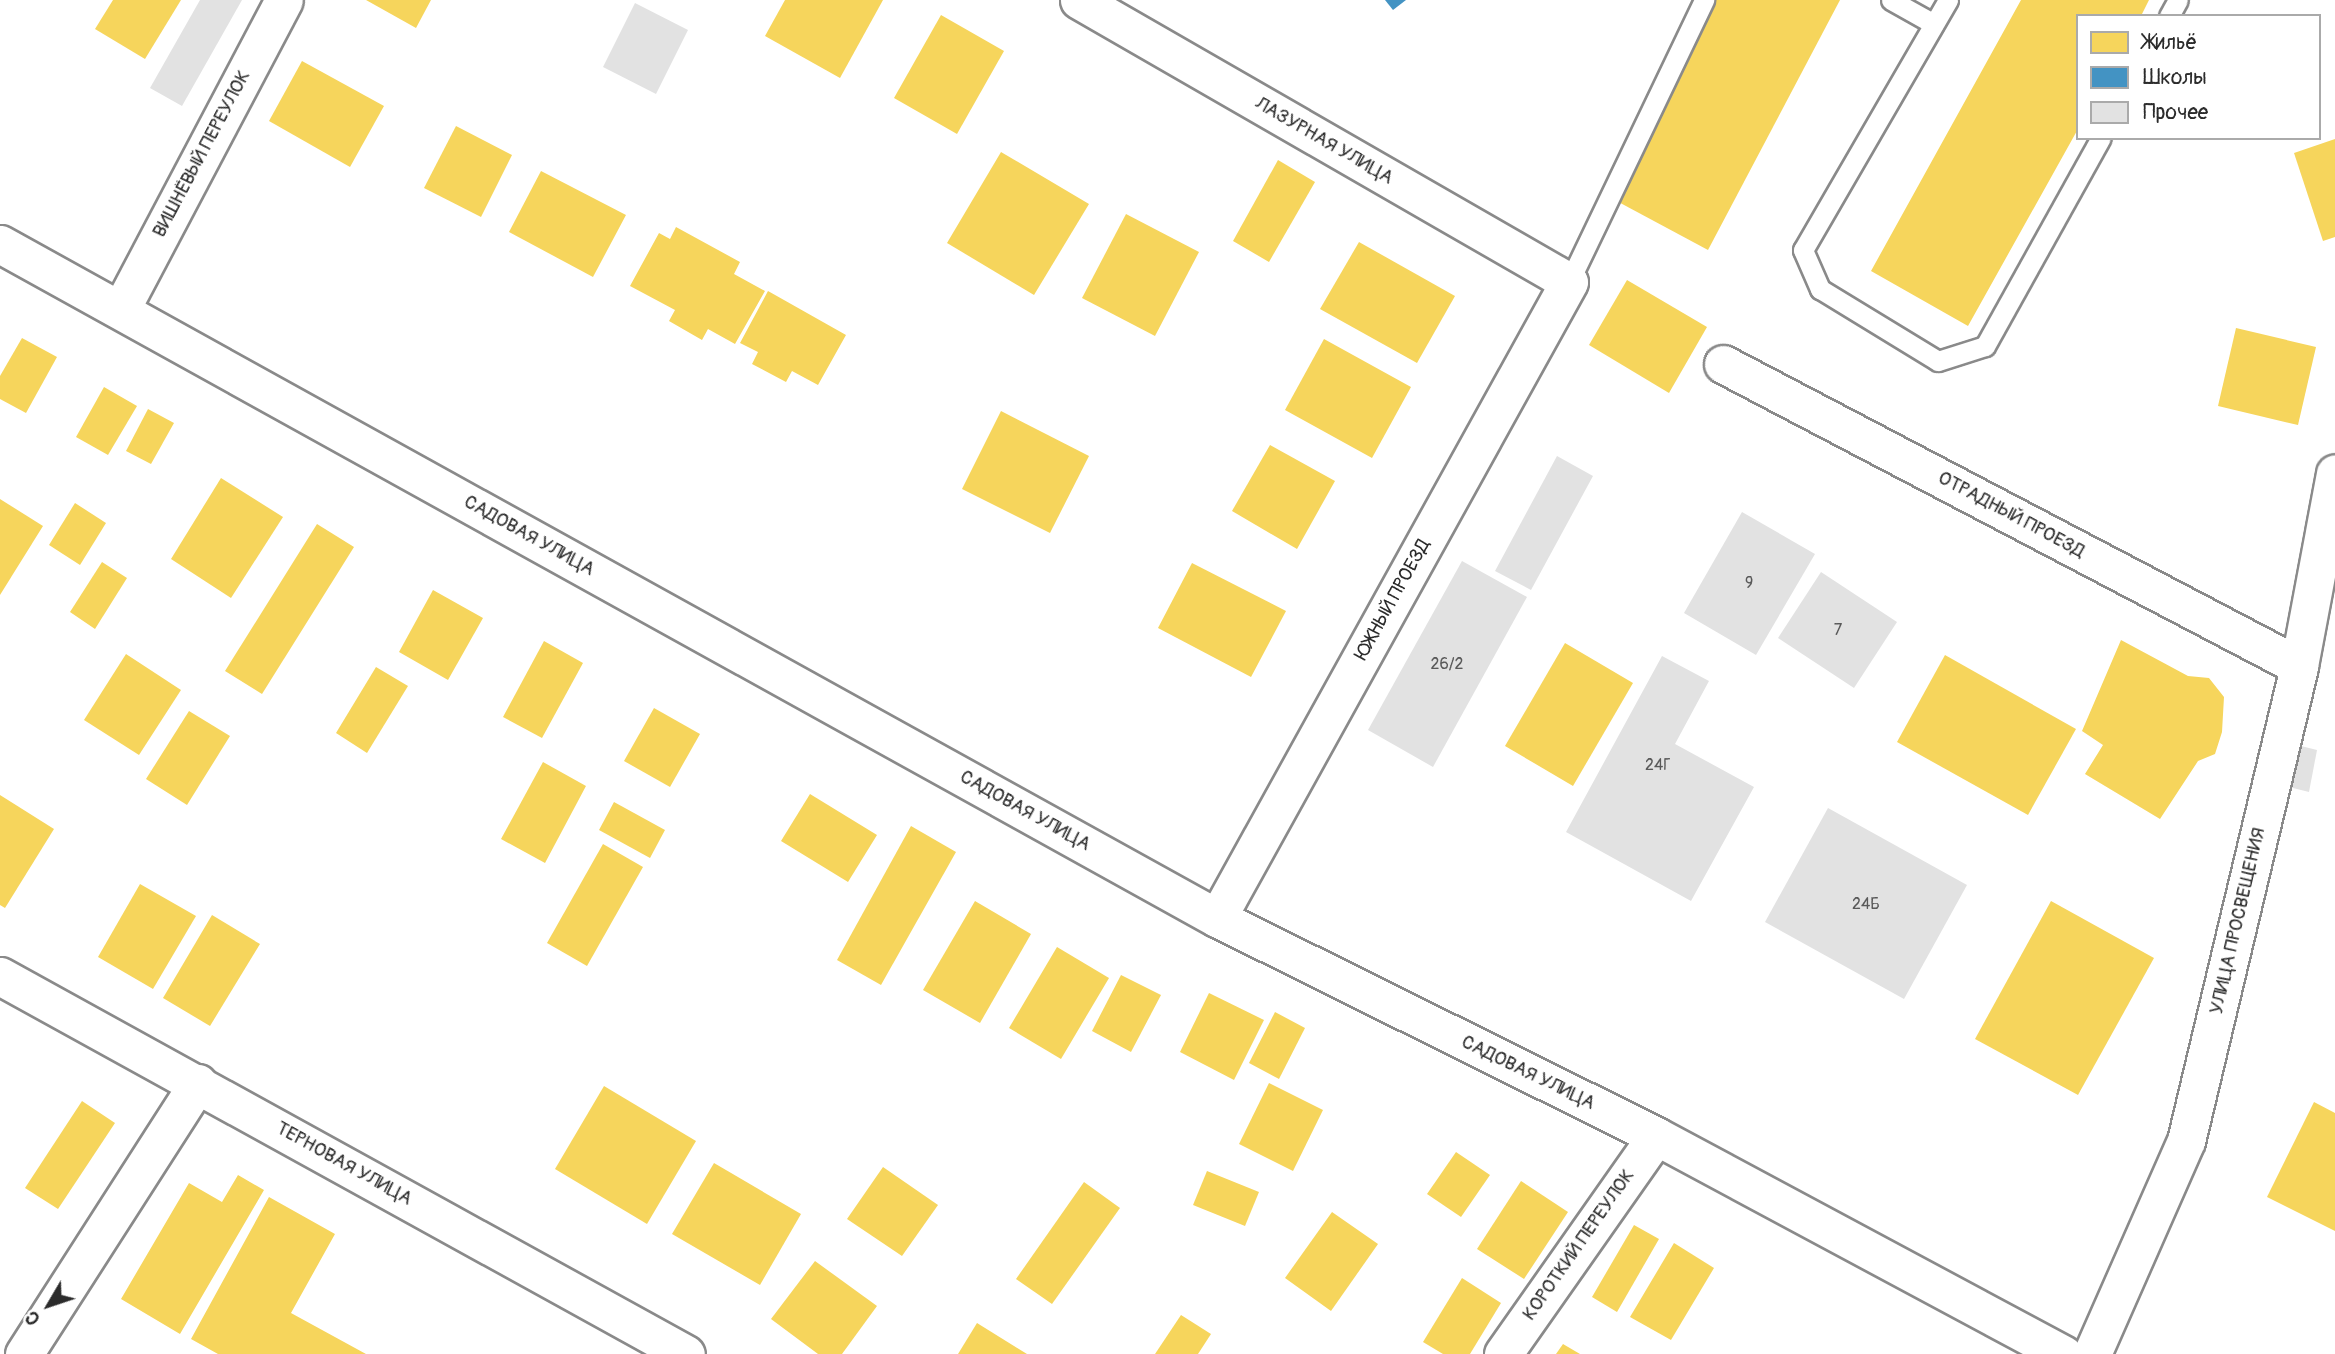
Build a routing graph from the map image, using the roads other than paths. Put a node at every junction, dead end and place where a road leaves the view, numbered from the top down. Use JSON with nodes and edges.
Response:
{"nodes":[{"id":1,"x":284,"y":0,"type":"edge"},
{"id":2,"x":1079,"y":0,"type":"edge"},
{"id":3,"x":1704,"y":0,"type":"edge"},
{"id":4,"x":1891,"y":0,"type":"edge"},
{"id":5,"x":1948,"y":0,"type":"edge"},
{"id":6,"x":1934,"y":24,"type":"junction"},
{"id":7,"x":2100,"y":140,"type":"edge"},
{"id":8,"x":0,"y":244,"type":"edge"},
{"id":9,"x":1569,"y":282,"type":"junction"},
{"id":10,"x":121,"y":309,"type":"junction"},
{"id":11,"x":1723,"y":364,"type":"dead end"},
{"id":12,"x":2335,"y":472,"type":"edge"},
{"id":13,"x":2299,"y":666,"type":"junction"},
{"id":14,"x":1217,"y":918,"type":"junction"},
{"id":15,"x":0,"y":976,"type":"edge"},
{"id":16,"x":198,"y":1083,"type":"junction"},
{"id":17,"x":1656,"y":1136,"type":"junction"},
{"id":18,"x":24,"y":1354,"type":"edge"},
{"id":19,"x":686,"y":1354,"type":"edge"},
{"id":20,"x":1503,"y":1354,"type":"edge"},
{"id":21,"x":2063,"y":1354,"type":"edge"},
{"id":22,"x":2092,"y":1354,"type":"edge"}],
"edges":[{"from":1,"to":10,"type":"street","name":"ВИШНЁВЫЙ ПЕРЕУЛОК"},
{"from":2,"to":9,"type":"street","name":"ЛАЗУРНАЯ УЛИЦА"},
{"from":3,"to":9,"type":"lane"},
{"from":4,"to":6,"type":"lane"},
{"from":5,"to":6,"type":"lane"},
{"from":6,"to":7,"type":"lane"},
{"from":8,"to":10,"type":"street","name":"САДОВАЯ УЛИЦА"},
{"from":9,"to":14,"type":"street","name":"ЮЖНЫЙ ПРОЕЗД"},
{"from":10,"to":14,"type":"street","name":"САДОВАЯ УЛИЦА"},
{"from":11,"to":13,"type":"street","name":"ОТРАДНЫЙ ПРОЕЗД"},
{"from":12,"to":13,"type":"street","name":"УЛИЦА ПРОСВЕЩЕНИЯ"},
{"from":13,"to":22,"type":"street","name":"УЛИЦА ПРОСВЕЩЕНИЯ"},
{"from":14,"to":17,"type":"street","name":"САДОВАЯ УЛИЦА"},
{"from":15,"to":16,"type":"street","name":"ТЕРНОВАЯ УЛИЦА"},
{"from":16,"to":18,"type":"street"},
{"from":16,"to":19,"type":"street","name":"ТЕРНОВАЯ УЛИЦА"},
{"from":17,"to":20,"type":"street","name":"КОРОТКИЙ ПЕРЕУЛОК"},
{"from":17,"to":21,"type":"street","name":"САДОВАЯ УЛИЦА"}]}
